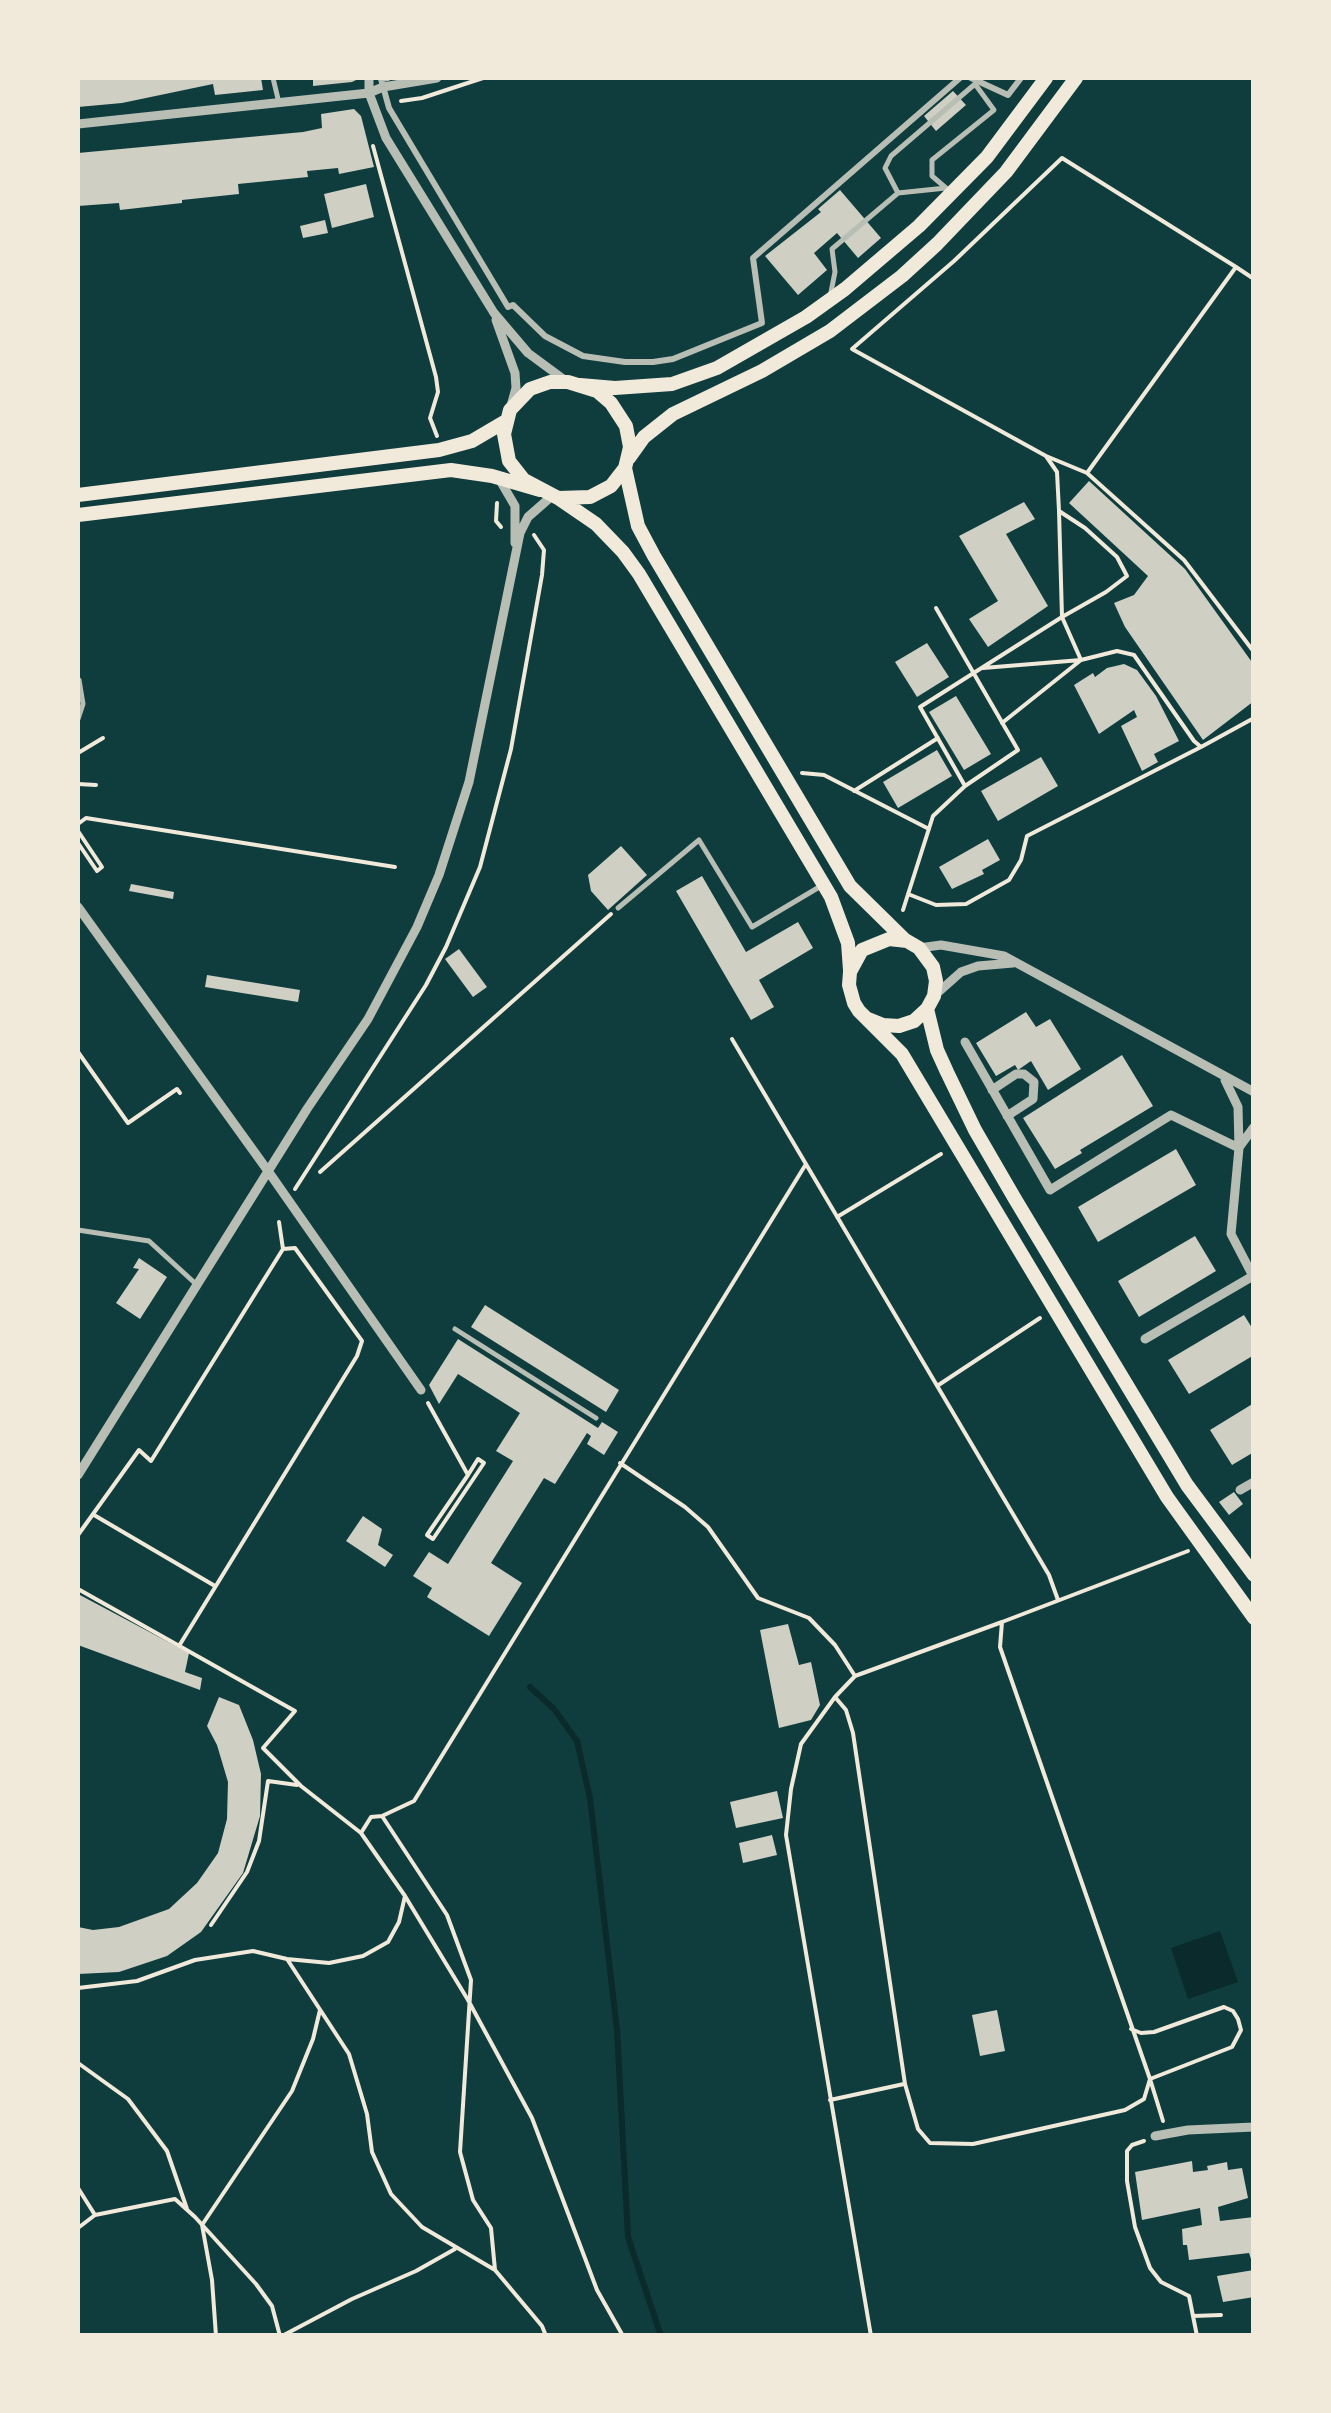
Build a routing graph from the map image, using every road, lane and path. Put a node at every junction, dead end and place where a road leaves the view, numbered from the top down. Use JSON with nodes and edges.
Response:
{"nodes":[{"id":1,"x":273,"y":78,"type":"edge"},
{"id":2,"x":370,"y":78,"type":"edge"},
{"id":3,"x":437,"y":78,"type":"edge"},
{"id":4,"x":960,"y":78,"type":"edge"},
{"id":5,"x":971,"y":78,"type":"edge"},
{"id":6,"x":1021,"y":78,"type":"edge"},
{"id":7,"x":1046,"y":78,"type":"edge"},
{"id":8,"x":1076,"y":78,"type":"edge"},
{"id":9,"x":386,"y":82,"type":"edge"},
{"id":10,"x":370,"y":93,"type":"junction"},
{"id":11,"x":278,"y":103,"type":"junction"},
{"id":12,"x":78,"y":124,"type":"edge"},
{"id":13,"x":381,"y":125,"type":"junction"},
{"id":14,"x":952,"y":186,"type":"junction"},
{"id":15,"x":898,"y":193,"type":"junction"},
{"id":16,"x":1236,"y":267,"type":"junction"},
{"id":17,"x":1254,"y":278,"type":"edge"},
{"id":18,"x":830,"y":300,"type":"junction"},
{"id":19,"x":494,"y":313,"type":"junction"},
{"id":20,"x":574,"y":384,"type":"junction"},
{"id":21,"x":508,"y":415,"type":"junction"},
{"id":22,"x":505,"y":448,"type":"junction"},
{"id":23,"x":439,"y":450,"type":"junction"},
{"id":24,"x":1046,"y":456,"type":"junction"},
{"id":25,"x":627,"y":463,"type":"junction"},
{"id":26,"x":1088,"y":473,"type":"junction"},
{"id":27,"x":492,"y":476,"type":"junction"},
{"id":28,"x":512,"y":482,"type":"junction"},
{"id":29,"x":550,"y":494,"type":"junction"},
{"id":30,"x":78,"y":495,"type":"edge"},
{"id":31,"x":496,"y":496,"type":"dead end"},
{"id":32,"x":514,"y":506,"type":"junction"},
{"id":33,"x":1059,"y":511,"type":"junction"},
{"id":34,"x":78,"y":514,"type":"edge"},
{"id":35,"x":517,"y":532,"type":"junction"},
{"id":36,"x":936,"y":608,"type":"dead end"},
{"id":37,"x":1062,"y":617,"type":"junction"},
{"id":38,"x":1254,"y":652,"type":"edge"},
{"id":39,"x":1081,"y":660,"type":"junction"},
{"id":40,"x":984,"y":668,"type":"junction"},
{"id":41,"x":974,"y":674,"type":"junction"},
{"id":42,"x":79,"y":680,"type":"edge"},
{"id":43,"x":1254,"y":718,"type":"edge"},
{"id":44,"x":78,"y":719,"type":"edge"},
{"id":45,"x":1002,"y":722,"type":"junction"},
{"id":46,"x":103,"y":738,"type":"dead end"},
{"id":47,"x":938,"y":738,"type":"junction"},
{"id":48,"x":1202,"y":747,"type":"junction"},
{"id":49,"x":78,"y":754,"type":"edge"},
{"id":50,"x":798,"y":772,"type":"dead end"},
{"id":51,"x":78,"y":784,"type":"edge"},
{"id":52,"x":96,"y":785,"type":"dead end"},
{"id":53,"x":964,"y":786,"type":"junction"},
{"id":54,"x":854,"y":791,"type":"junction"},
{"id":55,"x":78,"y":828,"type":"edge"},
{"id":56,"x":929,"y":829,"type":"junction"},
{"id":57,"x":78,"y":844,"type":"edge"},
{"id":58,"x":395,"y":867,"type":"dead end"},
{"id":59,"x":823,"y":884,"type":"junction"},
{"id":60,"x":908,"y":894,"type":"junction"},
{"id":61,"x":78,"y":906,"type":"edge"},
{"id":62,"x":618,"y":908,"type":"joint"},
{"id":63,"x":903,"y":910,"type":"dead end"},
{"id":64,"x":913,"y":944,"type":"junction"},
{"id":65,"x":1020,"y":964,"type":"junction"},
{"id":66,"x":850,"y":972,"type":"junction"},
{"id":67,"x":931,"y":1003,"type":"junction"},
{"id":68,"x":868,"y":1019,"type":"junction"},
{"id":69,"x":732,"y":1039,"type":"dead end"},
{"id":70,"x":965,"y":1042,"type":"dead end"},
{"id":71,"x":78,"y":1052,"type":"edge"},
{"id":72,"x":1220,"y":1073,"type":"junction"},
{"id":73,"x":992,"y":1090,"type":"junction"},
{"id":74,"x":1254,"y":1092,"type":"edge"},
{"id":75,"x":180,"y":1093,"type":"dead end"},
{"id":76,"x":1007,"y":1116,"type":"junction"},
{"id":77,"x":1254,"y":1127,"type":"edge"},
{"id":78,"x":1239,"y":1148,"type":"junction"},
{"id":79,"x":941,"y":1154,"type":"dead end"},
{"id":80,"x":806,"y":1164,"type":"junction"},
{"id":81,"x":268,"y":1170,"type":"junction"},
{"id":82,"x":320,"y":1172,"type":"dead end"},
{"id":83,"x":292,"y":1193,"type":"dead end"},
{"id":84,"x":837,"y":1217,"type":"junction"},
{"id":85,"x":279,"y":1222,"type":"dead end"},
{"id":86,"x":78,"y":1230,"type":"edge"},
{"id":87,"x":283,"y":1249,"type":"junction"},
{"id":88,"x":1253,"y":1277,"type":"edge"},
{"id":89,"x":197,"y":1286,"type":"junction"},
{"id":90,"x":1040,"y":1318,"type":"dead end"},
{"id":91,"x":455,"y":1329,"type":"dead end"},
{"id":92,"x":1145,"y":1339,"type":"dead end"},
{"id":93,"x":937,"y":1386,"type":"junction"},
{"id":94,"x":420,"y":1390,"type":"joint"},
{"id":95,"x":596,"y":1418,"type":"dead end"},
{"id":96,"x":620,"y":1463,"type":"junction"},
{"id":97,"x":78,"y":1475,"type":"edge"},
{"id":98,"x":468,"y":1475,"type":"junction"},
{"id":99,"x":1254,"y":1482,"type":"edge"},
{"id":100,"x":1240,"y":1490,"type":"dead end"},
{"id":101,"x":93,"y":1514,"type":"junction"},
{"id":102,"x":78,"y":1535,"type":"edge"},
{"id":103,"x":1201,"y":1546,"type":"junction"},
{"id":104,"x":1254,"y":1575,"type":"edge"},
{"id":105,"x":215,"y":1586,"type":"junction"},
{"id":106,"x":78,"y":1589,"type":"edge"},
{"id":107,"x":1058,"y":1600,"type":"junction"},
{"id":108,"x":1254,"y":1618,"type":"edge"},
{"id":109,"x":1002,"y":1622,"type":"junction"},
{"id":110,"x":179,"y":1646,"type":"junction"},
{"id":111,"x":855,"y":1676,"type":"junction"},
{"id":112,"x":835,"y":1697,"type":"junction"},
{"id":113,"x":301,"y":1786,"type":"junction"},
{"id":114,"x":382,"y":1816,"type":"junction"},
{"id":115,"x":361,"y":1833,"type":"junction"},
{"id":116,"x":406,"y":1896,"type":"junction"},
{"id":117,"x":211,"y":1925,"type":"dead end"},
{"id":118,"x":286,"y":1959,"type":"junction"},
{"id":119,"x":78,"y":1988,"type":"edge"},
{"id":120,"x":468,"y":2000,"type":"junction"},
{"id":121,"x":320,"y":2010,"type":"junction"},
{"id":122,"x":1132,"y":2029,"type":"junction"},
{"id":123,"x":78,"y":2063,"type":"edge"},
{"id":124,"x":1150,"y":2079,"type":"junction"},
{"id":125,"x":905,"y":2084,"type":"junction"},
{"id":126,"x":830,"y":2100,"type":"junction"},
{"id":127,"x":1254,"y":2127,"type":"edge"},
{"id":128,"x":1161,"y":2135,"type":"junction"},
{"id":129,"x":78,"y":2188,"type":"edge"},
{"id":130,"x":188,"y":2209,"type":"junction"},
{"id":131,"x":96,"y":2214,"type":"junction"},
{"id":132,"x":202,"y":2225,"type":"junction"},
{"id":133,"x":78,"y":2228,"type":"edge"},
{"id":134,"x":454,"y":2249,"type":"junction"},
{"id":135,"x":495,"y":2270,"type":"junction"},
{"id":136,"x":1221,"y":2314,"type":"dead end"},
{"id":137,"x":1193,"y":2316,"type":"junction"},
{"id":138,"x":216,"y":2336,"type":"edge"},
{"id":139,"x":281,"y":2336,"type":"edge"},
{"id":140,"x":546,"y":2336,"type":"edge"},
{"id":141,"x":623,"y":2336,"type":"edge"},
{"id":142,"x":871,"y":2336,"type":"edge"},
{"id":143,"x":1196,"y":2336,"type":"edge"}],
"edges":[{"from":1,"to":11,"type":"lane"},
{"from":2,"to":10,"type":"street"},
{"from":3,"to":9,"type":"street"},
{"from":4,"to":9,"type":"street"},
{"from":5,"to":6,"type":"street"},
{"from":7,"to":14,"type":"main road"},
{"from":8,"to":25,"type":"main road"},
{"from":9,"to":10,"type":"street"},
{"from":10,"to":11,"type":"street"},
{"from":10,"to":13,"type":"street"},
{"from":11,"to":12,"type":"street"},
{"from":13,"to":19,"type":"street"},
{"from":13,"to":23,"type":"path"},
{"from":14,"to":15,"type":"lane"},
{"from":14,"to":15,"type":"lane"},
{"from":14,"to":18,"type":"main road"},
{"from":15,"to":18,"type":"lane"},
{"from":16,"to":17,"type":"path"},
{"from":16,"to":24,"type":"path"},
{"from":16,"to":26,"type":"path"},
{"from":18,"to":20,"type":"main road"},
{"from":19,"to":20,"type":"street"},
{"from":19,"to":21,"type":"street"},
{"from":20,"to":21,"type":"main road"},
{"from":20,"to":25,"type":"main road"},
{"from":21,"to":22,"type":"main road"},
{"from":21,"to":23,"type":"main road"},
{"from":22,"to":28,"type":"street"},
{"from":22,"to":29,"type":"main road"},
{"from":23,"to":30,"type":"main road"},
{"from":24,"to":26,"type":"path"},
{"from":24,"to":33,"type":"path"},
{"from":25,"to":29,"type":"main road"},
{"from":25,"to":64,"type":"main road"},
{"from":26,"to":38,"type":"path"},
{"from":27,"to":28,"type":"main road"},
{"from":27,"to":32,"type":"street"},
{"from":27,"to":34,"type":"main road"},
{"from":28,"to":29,"type":"main road"},
{"from":28,"to":32,"type":"street"},
{"from":29,"to":35,"type":"street"},
{"from":29,"to":59,"type":"main road"},
{"from":31,"to":35,"type":"path"},
{"from":32,"to":35,"type":"street"},
{"from":33,"to":37,"type":"path"},
{"from":33,"to":37,"type":"path"},
{"from":35,"to":81,"type":"street"},
{"from":35,"to":83,"type":"path"},
{"from":36,"to":41,"type":"path"},
{"from":37,"to":39,"type":"path"},
{"from":37,"to":40,"type":"path"},
{"from":39,"to":40,"type":"path"},
{"from":39,"to":45,"type":"path"},
{"from":39,"to":48,"type":"path"},
{"from":40,"to":41,"type":"path"},
{"from":41,"to":45,"type":"path"},
{"from":41,"to":47,"type":"path"},
{"from":42,"to":44,"type":"lane"},
{"from":43,"to":48,"type":"path"},
{"from":45,"to":53,"type":"path"},
{"from":46,"to":49,"type":"path"},
{"from":47,"to":53,"type":"path"},
{"from":47,"to":54,"type":"path"},
{"from":48,"to":60,"type":"path"},
{"from":50,"to":54,"type":"path"},
{"from":51,"to":52,"type":"path"},
{"from":53,"to":56,"type":"path"},
{"from":54,"to":56,"type":"path"},
{"from":55,"to":57,"type":"path"},
{"from":55,"to":58,"type":"path"},
{"from":56,"to":60,"type":"path"},
{"from":59,"to":62,"type":"lane"},
{"from":59,"to":66,"type":"main road"},
{"from":60,"to":63,"type":"path"},
{"from":61,"to":81,"type":"street"},
{"from":62,"to":82,"type":"path"},
{"from":64,"to":65,"type":"street"},
{"from":64,"to":66,"type":"main road"},
{"from":64,"to":67,"type":"main road"},
{"from":65,"to":67,"type":"street"},
{"from":65,"to":72,"type":"street"},
{"from":66,"to":68,"type":"main road"},
{"from":67,"to":68,"type":"main road"},
{"from":67,"to":104,"type":"main road"},
{"from":68,"to":103,"type":"main road"},
{"from":69,"to":80,"type":"path"},
{"from":70,"to":73,"type":"street"},
{"from":71,"to":75,"type":"path"},
{"from":72,"to":74,"type":"street"},
{"from":72,"to":78,"type":"street"},
{"from":73,"to":76,"type":"street"},
{"from":73,"to":76,"type":"street"},
{"from":76,"to":78,"type":"street"},
{"from":77,"to":78,"type":"street"},
{"from":78,"to":88,"type":"street"},
{"from":79,"to":84,"type":"path"},
{"from":80,"to":84,"type":"path"},
{"from":80,"to":96,"type":"path"},
{"from":81,"to":89,"type":"street"},
{"from":81,"to":94,"type":"street"},
{"from":84,"to":93,"type":"path"},
{"from":85,"to":87,"type":"path"},
{"from":86,"to":89,"type":"lane"},
{"from":87,"to":101,"type":"path"},
{"from":87,"to":105,"type":"path"},
{"from":88,"to":92,"type":"street"},
{"from":89,"to":97,"type":"street"},
{"from":90,"to":93,"type":"path"},
{"from":91,"to":95,"type":"lane"},
{"from":93,"to":107,"type":"path"},
{"from":94,"to":98,"type":"path"},
{"from":96,"to":111,"type":"path"},
{"from":96,"to":114,"type":"path"},
{"from":98,"to":98,"type":"path"},
{"from":99,"to":100,"type":"street"},
{"from":101,"to":102,"type":"path"},
{"from":101,"to":105,"type":"path"},
{"from":103,"to":107,"type":"path"},
{"from":103,"to":108,"type":"main road"},
{"from":105,"to":110,"type":"path"},
{"from":106,"to":110,"type":"path"},
{"from":107,"to":109,"type":"path"},
{"from":109,"to":111,"type":"path"},
{"from":109,"to":122,"type":"path"},
{"from":110,"to":113,"type":"path"},
{"from":111,"to":112,"type":"path"},
{"from":112,"to":125,"type":"path"},
{"from":112,"to":126,"type":"path"},
{"from":113,"to":115,"type":"path"},
{"from":113,"to":117,"type":"path"},
{"from":114,"to":115,"type":"path"},
{"from":114,"to":120,"type":"path"},
{"from":115,"to":116,"type":"path"},
{"from":116,"to":118,"type":"path"},
{"from":116,"to":120,"type":"path"},
{"from":118,"to":119,"type":"path"},
{"from":118,"to":121,"type":"path"},
{"from":120,"to":135,"type":"path"},
{"from":120,"to":141,"type":"path"},
{"from":121,"to":132,"type":"path"},
{"from":121,"to":134,"type":"path"},
{"from":122,"to":124,"type":"path"},
{"from":122,"to":124,"type":"path"},
{"from":123,"to":130,"type":"path"},
{"from":124,"to":125,"type":"path"},
{"from":124,"to":128,"type":"path"},
{"from":125,"to":126,"type":"path"},
{"from":126,"to":142,"type":"path"},
{"from":127,"to":128,"type":"street"},
{"from":128,"to":137,"type":"path"},
{"from":129,"to":131,"type":"path"},
{"from":130,"to":131,"type":"path"},
{"from":130,"to":132,"type":"path"},
{"from":131,"to":133,"type":"path"},
{"from":132,"to":138,"type":"path"},
{"from":132,"to":139,"type":"path"},
{"from":134,"to":135,"type":"path"},
{"from":134,"to":139,"type":"path"},
{"from":135,"to":140,"type":"path"},
{"from":136,"to":137,"type":"path"},
{"from":137,"to":143,"type":"path"}]}
